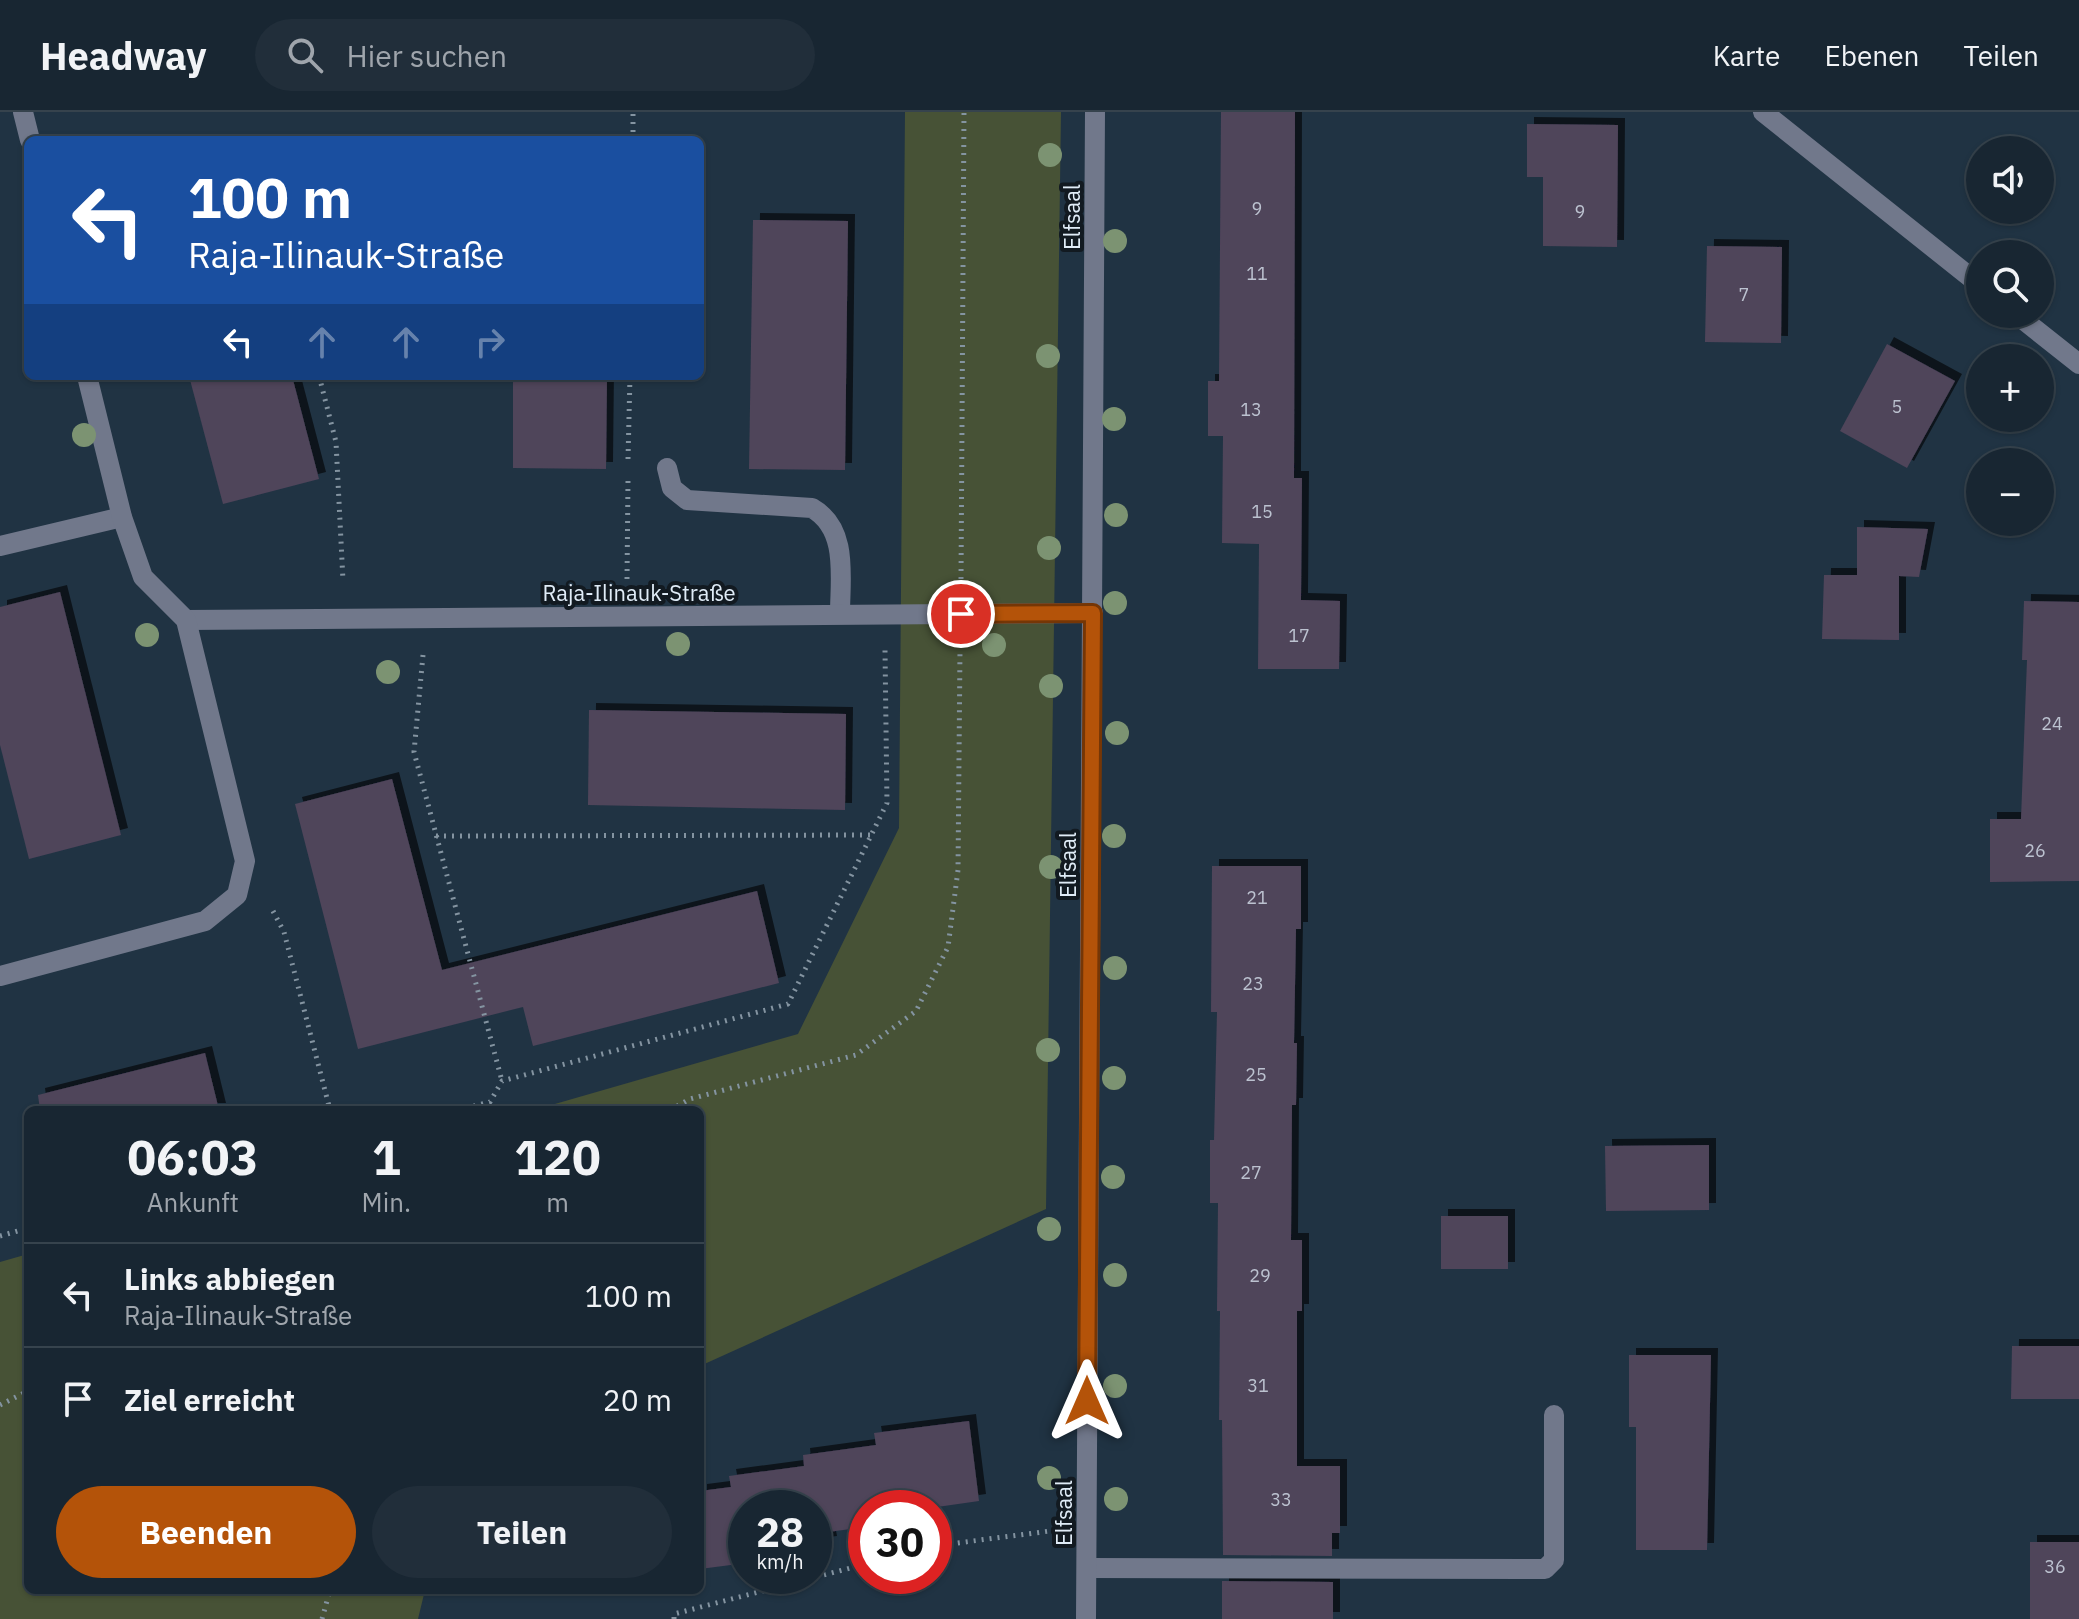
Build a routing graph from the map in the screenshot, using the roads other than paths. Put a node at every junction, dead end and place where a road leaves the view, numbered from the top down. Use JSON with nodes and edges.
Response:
{"nodes":[{"id":1,"x":23,"y":112,"type":"edge"},
{"id":2,"x":1095,"y":112,"type":"edge"},
{"id":3,"x":1763,"y":112,"type":"edge"},
{"id":4,"x":29,"y":136,"type":"edge"},
{"id":5,"x":1966,"y":274,"type":"edge"},
{"id":6,"x":2034,"y":328,"type":"edge"},
{"id":7,"x":2079,"y":364,"type":"edge"},
{"id":8,"x":88,"y":380,"type":"edge"},
{"id":9,"x":667,"y":468,"type":"dead end"},
{"id":10,"x":122,"y":517,"type":"junction"},
{"id":11,"x":0,"y":546,"type":"edge"},
{"id":12,"x":1093,"y":613,"type":"junction"},
{"id":13,"x":840,"y":614,"type":"junction"},
{"id":14,"x":186,"y":620,"type":"junction"},
{"id":15,"x":0,"y":976,"type":"edge"},
{"id":16,"x":1554,"y":1415,"type":"dead end"},
{"id":17,"x":1087,"y":1568,"type":"junction"},
{"id":18,"x":1086,"y":1619,"type":"edge"}],
"edges":[{"from":1,"to":4,"type":"street"},
{"from":2,"to":12,"type":"street","name":"Elfsaal"},
{"from":3,"to":5,"type":"street"},
{"from":6,"to":7,"type":"street"},
{"from":8,"to":10,"type":"street"},
{"from":9,"to":13,"type":"street"},
{"from":10,"to":11,"type":"street"},
{"from":10,"to":14,"type":"street"},
{"from":12,"to":13,"type":"street","name":"Raja-Ilinauk-Straße"},
{"from":12,"to":17,"type":"street","name":"Elfsaal"},
{"from":13,"to":14,"type":"street","name":"Raja-Ilinauk-Straße"},
{"from":14,"to":15,"type":"street"},
{"from":16,"to":17,"type":"street"},
{"from":17,"to":18,"type":"street","name":"Elfsaal"}]}
